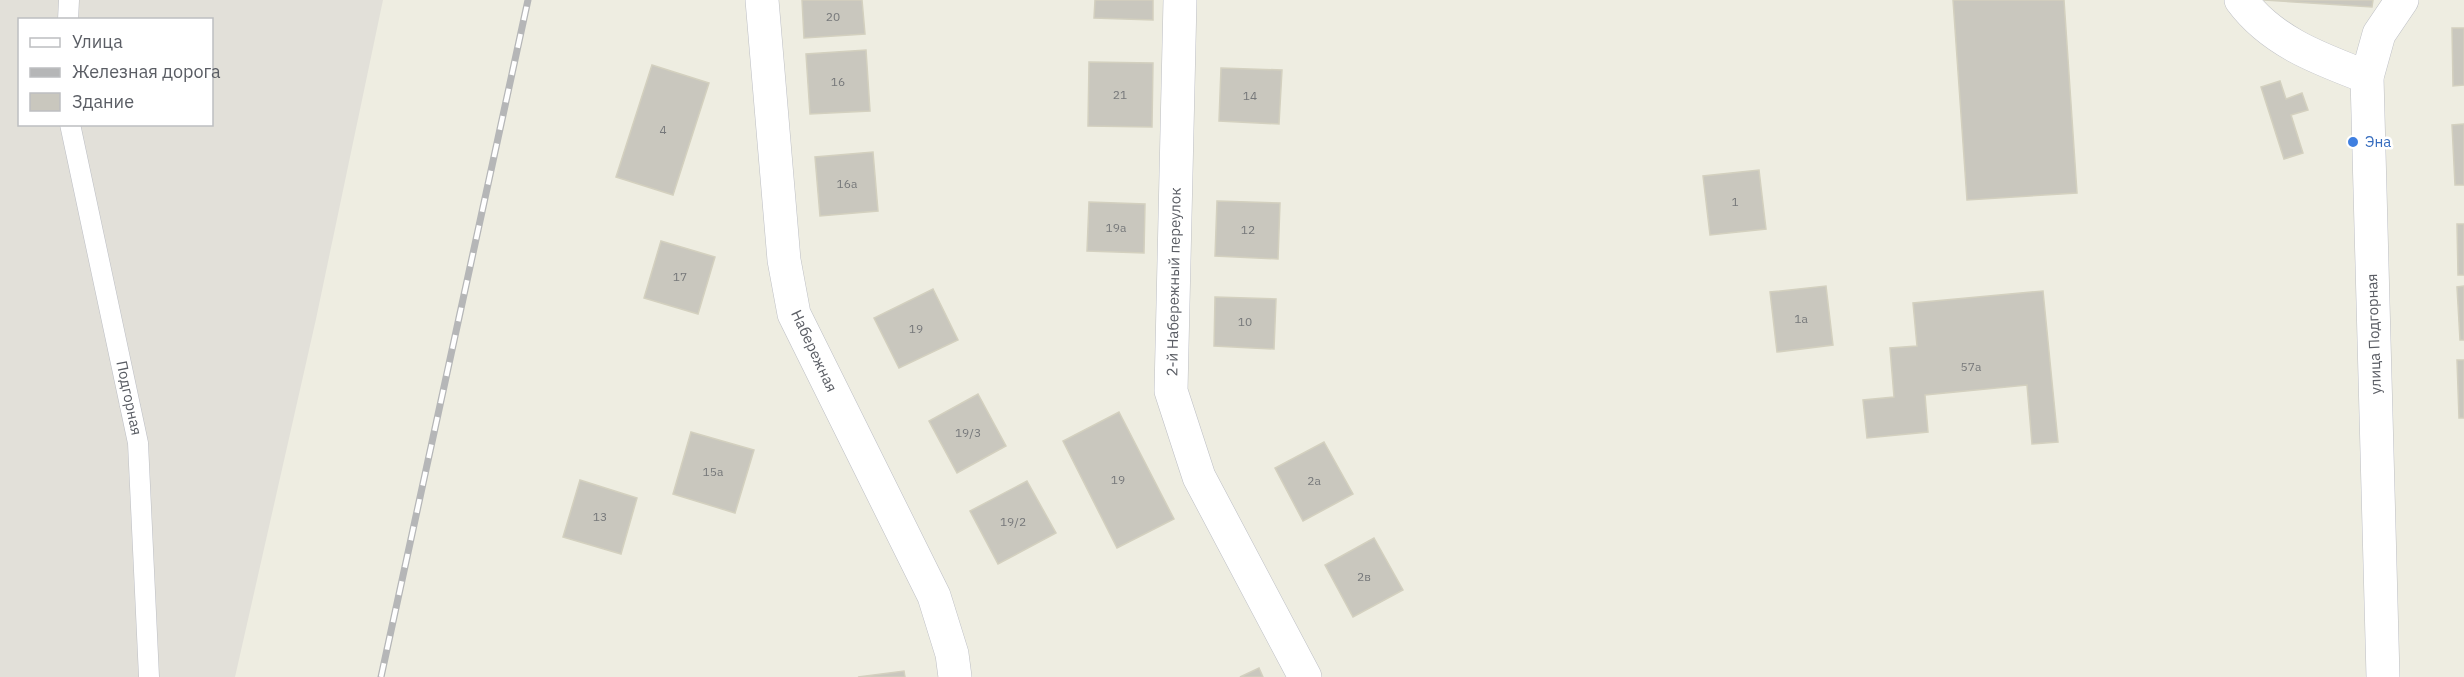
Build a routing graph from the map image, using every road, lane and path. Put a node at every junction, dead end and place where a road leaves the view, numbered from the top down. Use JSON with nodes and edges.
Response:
{"nodes":[{"id":1,"x":69,"y":0,"type":"edge"},
{"id":2,"x":762,"y":0,"type":"edge"},
{"id":3,"x":1180,"y":0,"type":"edge"},
{"id":4,"x":2241,"y":0,"type":"edge"},
{"id":5,"x":2402,"y":0,"type":"edge"},
{"id":6,"x":68,"y":18,"type":"edge"},
{"id":7,"x":2367,"y":77,"type":"junction"},
{"id":8,"x":70,"y":126,"type":"edge"},
{"id":9,"x":149,"y":677,"type":"edge"},
{"id":10,"x":955,"y":677,"type":"edge"},
{"id":11,"x":1305,"y":677,"type":"edge"},
{"id":12,"x":2384,"y":677,"type":"edge"}],
"edges":[{"from":1,"to":6,"type":"lane"},
{"from":2,"to":10,"type":"street","name":"Набережная"},
{"from":3,"to":11,"type":"street","name":"2-й Набережный переулок"},
{"from":4,"to":7,"type":"street"},
{"from":5,"to":7,"type":"street","name":"улица Подгорная"},
{"from":7,"to":12,"type":"street","name":"улица Подгорная"},
{"from":8,"to":9,"type":"lane","name":"Подгорная"}]}
